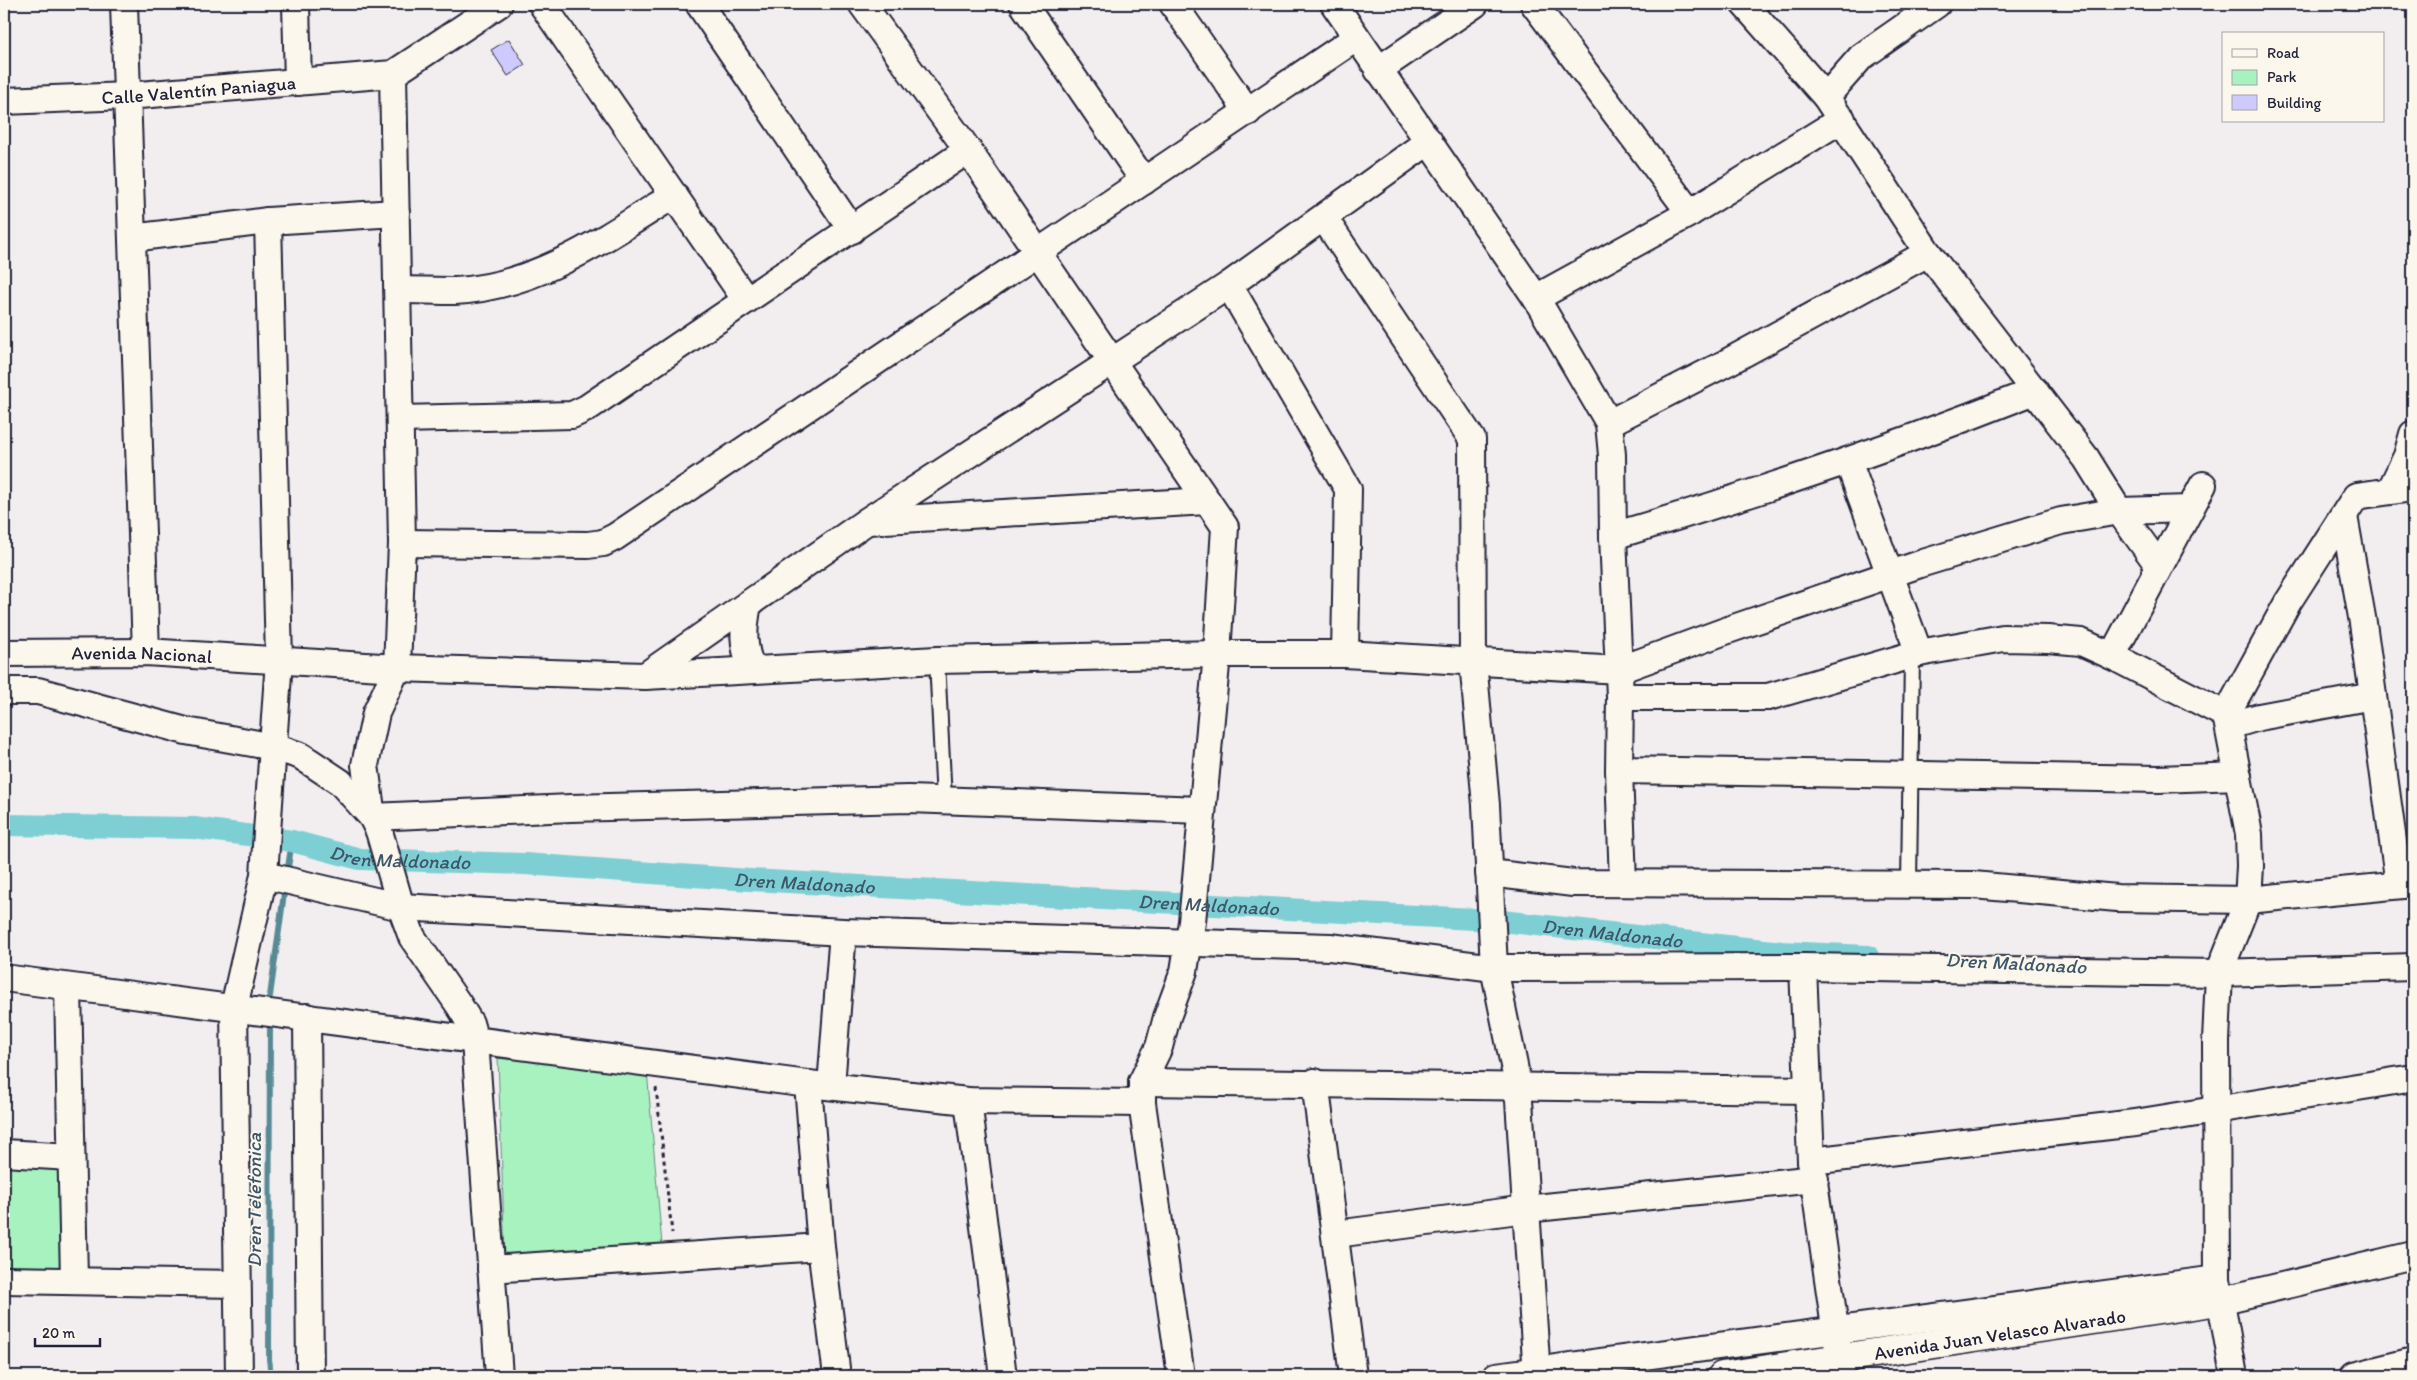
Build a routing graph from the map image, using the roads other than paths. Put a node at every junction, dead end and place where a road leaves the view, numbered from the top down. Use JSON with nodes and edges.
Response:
{"nodes":[{"id":1,"x":124,"y":4,"type":"edge"},
{"id":2,"x":296,"y":4,"type":"edge"},
{"id":3,"x":500,"y":4,"type":"edge"},
{"id":4,"x":542,"y":4,"type":"edge"},
{"id":5,"x":698,"y":4,"type":"edge"},
{"id":6,"x":862,"y":4,"type":"edge"},
{"id":7,"x":1024,"y":4,"type":"edge"},
{"id":8,"x":1173,"y":4,"type":"edge"},
{"id":9,"x":1334,"y":4,"type":"edge"},
{"id":10,"x":1475,"y":4,"type":"edge"},
{"id":11,"x":1534,"y":4,"type":"edge"},
{"id":12,"x":1744,"y":4,"type":"edge"},
{"id":13,"x":1937,"y":4,"type":"edge"},
{"id":14,"x":1356,"y":38,"type":"junction"},
{"id":15,"x":1378,"y":70,"type":"junction"},
{"id":16,"x":392,"y":74,"type":"junction"},
{"id":17,"x":298,"y":82,"type":"junction"},
{"id":18,"x":127,"y":96,"type":"junction"},
{"id":19,"x":1826,"y":97,"type":"junction"},
{"id":20,"x":4,"y":101,"type":"edge"},
{"id":21,"x":1248,"y":112,"type":"junction"},
{"id":22,"x":1842,"y":119,"type":"junction"},
{"id":23,"x":1429,"y":141,"type":"junction"},
{"id":24,"x":968,"y":150,"type":"junction"},
{"id":25,"x":1144,"y":181,"type":"junction"},
{"id":26,"x":674,"y":195,"type":"junction"},
{"id":27,"x":396,"y":212,"type":"junction"},
{"id":28,"x":1690,"y":214,"type":"junction"},
{"id":29,"x":1324,"y":218,"type":"junction"},
{"id":30,"x":268,"y":221,"type":"junction"},
{"id":31,"x":852,"y":230,"type":"junction"},
{"id":32,"x":132,"y":238,"type":"junction"},
{"id":33,"x":1037,"y":252,"type":"junction"},
{"id":34,"x":1928,"y":253,"type":"junction"},
{"id":35,"x":1229,"y":285,"type":"junction"},
{"id":36,"x":398,"y":290,"type":"junction"},
{"id":37,"x":1536,"y":298,"type":"junction"},
{"id":38,"x":746,"y":300,"type":"junction"},
{"id":39,"x":1112,"y":362,"type":"junction"},
{"id":40,"x":2035,"y":391,"type":"junction"},
{"id":41,"x":401,"y":419,"type":"junction"},
{"id":42,"x":1609,"y":423,"type":"junction"},
{"id":43,"x":2413,"y":434,"type":"edge"},
{"id":44,"x":1848,"y":461,"type":"junction"},
{"id":45,"x":2204,"y":486,"type":"dead end"},
{"id":46,"x":2402,"y":489,"type":"edge"},
{"id":47,"x":1207,"y":501,"type":"junction"},
{"id":48,"x":2190,"y":509,"type":"junction"},
{"id":49,"x":2119,"y":511,"type":"junction"},
{"id":50,"x":2344,"y":516,"type":"junction"},
{"id":51,"x":867,"y":521,"type":"junction"},
{"id":52,"x":1613,"y":536,"type":"junction"},
{"id":53,"x":402,"y":543,"type":"junction"},
{"id":54,"x":2159,"y":566,"type":"junction"},
{"id":55,"x":1889,"y":575,"type":"junction"},
{"id":56,"x":748,"y":604,"type":"junction"},
{"id":57,"x":146,"y":652,"type":"junction"},
{"id":58,"x":4,"y":653,"type":"edge"},
{"id":59,"x":1217,"y":654,"type":"junction"},
{"id":60,"x":1345,"y":654,"type":"junction"},
{"id":61,"x":1916,"y":654,"type":"junction"},
{"id":62,"x":2112,"y":656,"type":"junction"},
{"id":63,"x":279,"y":660,"type":"junction"},
{"id":64,"x":937,"y":660,"type":"junction"},
{"id":65,"x":1473,"y":661,"type":"junction"},
{"id":66,"x":397,"y":668,"type":"junction"},
{"id":67,"x":752,"y":670,"type":"junction"},
{"id":68,"x":1619,"y":670,"type":"junction"},
{"id":69,"x":646,"y":676,"type":"junction"},
{"id":70,"x":4,"y":690,"type":"edge"},
{"id":71,"x":2373,"y":696,"type":"junction"},
{"id":72,"x":1620,"y":697,"type":"junction"},
{"id":73,"x":2227,"y":720,"type":"junction"},
{"id":74,"x":274,"y":747,"type":"junction"},
{"id":75,"x":1619,"y":770,"type":"junction"},
{"id":76,"x":1911,"y":775,"type":"junction"},
{"id":77,"x":2238,"y":776,"type":"junction"},
{"id":78,"x":944,"y":801,"type":"junction"},
{"id":79,"x":1201,"y":810,"type":"junction"},
{"id":80,"x":372,"y":817,"type":"junction"},
{"id":81,"x":1490,"y":873,"type":"junction"},
{"id":82,"x":264,"y":875,"type":"junction"},
{"id":83,"x":1623,"y":883,"type":"junction"},
{"id":84,"x":2406,"y":884,"type":"edge"},
{"id":85,"x":1909,"y":885,"type":"junction"},
{"id":86,"x":398,"y":897,"type":"junction"},
{"id":87,"x":2248,"y":900,"type":"junction"},
{"id":88,"x":843,"y":932,"type":"junction"},
{"id":89,"x":1190,"y":932,"type":"junction"},
{"id":90,"x":1803,"y":967,"type":"junction"},
{"id":91,"x":2413,"y":967,"type":"edge"},
{"id":92,"x":1494,"y":968,"type":"junction"},
{"id":93,"x":2219,"y":973,"type":"junction"},
{"id":94,"x":4,"y":978,"type":"edge"},
{"id":95,"x":68,"y":987,"type":"junction"},
{"id":96,"x":234,"y":1007,"type":"junction"},
{"id":97,"x":307,"y":1017,"type":"junction"},
{"id":98,"x":475,"y":1041,"type":"junction"},
{"id":99,"x":2413,"y":1078,"type":"edge"},
{"id":100,"x":1315,"y":1082,"type":"junction"},
{"id":101,"x":819,"y":1085,"type":"junction"},
{"id":102,"x":1518,"y":1085,"type":"junction"},
{"id":103,"x":1808,"y":1090,"type":"junction"},
{"id":104,"x":1142,"y":1092,"type":"junction"},
{"id":105,"x":968,"y":1102,"type":"junction"},
{"id":106,"x":2216,"y":1110,"type":"junction"},
{"id":107,"x":4,"y":1153,"type":"edge"},
{"id":108,"x":71,"y":1157,"type":"junction"},
{"id":109,"x":1813,"y":1170,"type":"junction"},
{"id":110,"x":1526,"y":1209,"type":"junction"},
{"id":111,"x":1336,"y":1234,"type":"junction"},
{"id":112,"x":821,"y":1246,"type":"junction"},
{"id":113,"x":2413,"y":1255,"type":"edge"},
{"id":114,"x":492,"y":1269,"type":"junction"},
{"id":115,"x":4,"y":1280,"type":"edge"},
{"id":116,"x":74,"y":1280,"type":"junction"},
{"id":117,"x":237,"y":1284,"type":"junction"},
{"id":118,"x":2218,"y":1290,"type":"junction"},
{"id":119,"x":1833,"y":1329,"type":"junction"},
{"id":120,"x":2413,"y":1361,"type":"edge"},
{"id":121,"x":1840,"y":1367,"type":"edge"},
{"id":122,"x":1537,"y":1373,"type":"edge"},
{"id":123,"x":239,"y":1376,"type":"edge"},
{"id":124,"x":310,"y":1376,"type":"edge"},
{"id":125,"x":499,"y":1376,"type":"edge"},
{"id":126,"x":836,"y":1376,"type":"edge"},
{"id":127,"x":1003,"y":1376,"type":"edge"},
{"id":128,"x":1181,"y":1376,"type":"edge"},
{"id":129,"x":1353,"y":1376,"type":"edge"},
{"id":130,"x":1496,"y":1376,"type":"edge"},
{"id":131,"x":1722,"y":1376,"type":"edge"},
{"id":132,"x":2234,"y":1376,"type":"edge"},
{"id":133,"x":2352,"y":1376,"type":"edge"}],
"edges":[{"from":1,"to":18,"type":"street"},
{"from":2,"to":17,"type":"street"},
{"from":3,"to":16,"type":"street"},
{"from":4,"to":26,"type":"street"},
{"from":5,"to":31,"type":"street"},
{"from":6,"to":24,"type":"street"},
{"from":7,"to":25,"type":"street"},
{"from":8,"to":21,"type":"street"},
{"from":9,"to":14,"type":"street"},
{"from":10,"to":15,"type":"street"},
{"from":11,"to":28,"type":"street"},
{"from":12,"to":19,"type":"street"},
{"from":13,"to":19,"type":"street"},
{"from":14,"to":15,"type":"street"},
{"from":14,"to":21,"type":"street"},
{"from":15,"to":23,"type":"street"},
{"from":16,"to":17,"type":"street","name":"Calle Valentín Paniagua"},
{"from":16,"to":27,"type":"street"},
{"from":17,"to":18,"type":"street","name":"Calle Valentín Paniagua"},
{"from":18,"to":20,"type":"street","name":"Calle Valentín Paniagua"},
{"from":18,"to":32,"type":"street"},
{"from":19,"to":22,"type":"street"},
{"from":21,"to":25,"type":"street"},
{"from":22,"to":28,"type":"street"},
{"from":22,"to":34,"type":"street"},
{"from":23,"to":29,"type":"street"},
{"from":23,"to":37,"type":"street"},
{"from":24,"to":31,"type":"street"},
{"from":24,"to":33,"type":"street"},
{"from":25,"to":33,"type":"street"},
{"from":26,"to":36,"type":"street"},
{"from":26,"to":38,"type":"street"},
{"from":27,"to":30,"type":"street"},
{"from":27,"to":36,"type":"street"},
{"from":28,"to":37,"type":"street"},
{"from":29,"to":35,"type":"street"},
{"from":29,"to":65,"type":"street"},
{"from":30,"to":32,"type":"street"},
{"from":30,"to":63,"type":"street"},
{"from":31,"to":38,"type":"street"},
{"from":32,"to":57,"type":"street"},
{"from":33,"to":39,"type":"street"},
{"from":33,"to":53,"type":"street"},
{"from":34,"to":40,"type":"street"},
{"from":34,"to":42,"type":"street"},
{"from":35,"to":39,"type":"street"},
{"from":35,"to":60,"type":"street"},
{"from":36,"to":41,"type":"street"},
{"from":37,"to":42,"type":"street"},
{"from":38,"to":41,"type":"street"},
{"from":39,"to":47,"type":"street"},
{"from":39,"to":51,"type":"street"},
{"from":40,"to":44,"type":"street"},
{"from":40,"to":49,"type":"street"},
{"from":41,"to":53,"type":"street"},
{"from":42,"to":52,"type":"street"},
{"from":43,"to":46,"type":"street"},
{"from":44,"to":52,"type":"street"},
{"from":44,"to":55,"type":"street"},
{"from":45,"to":48,"type":"street"},
{"from":46,"to":50,"type":"street"},
{"from":47,"to":51,"type":"street"},
{"from":47,"to":59,"type":"street"},
{"from":48,"to":49,"type":"street"},
{"from":48,"to":54,"type":"street"},
{"from":49,"to":54,"type":"street"},
{"from":49,"to":55,"type":"street"},
{"from":50,"to":71,"type":"street"},
{"from":50,"to":73,"type":"street"},
{"from":51,"to":56,"type":"street"},
{"from":52,"to":68,"type":"street"},
{"from":53,"to":66,"type":"street"},
{"from":54,"to":62,"type":"street"},
{"from":55,"to":61,"type":"street"},
{"from":55,"to":68,"type":"street"},
{"from":56,"to":67,"type":"street"},
{"from":56,"to":69,"type":"street"},
{"from":57,"to":58,"type":"street","name":"Avenida Nacional"},
{"from":57,"to":63,"type":"street","name":"Avenida Nacional"},
{"from":59,"to":60,"type":"street","name":"Avenida Nacional"},
{"from":59,"to":64,"type":"street","name":"Avenida Nacional"},
{"from":59,"to":79,"type":"street"},
{"from":60,"to":65,"type":"street","name":"Avenida Nacional"},
{"from":61,"to":62,"type":"street"},
{"from":61,"to":72,"type":"street"},
{"from":61,"to":76,"type":"lane"},
{"from":62,"to":73,"type":"street"},
{"from":63,"to":66,"type":"street","name":"Avenida Nacional"},
{"from":63,"to":74,"type":"street"},
{"from":64,"to":67,"type":"street","name":"Avenida Nacional"},
{"from":64,"to":78,"type":"lane"},
{"from":65,"to":68,"type":"street","name":"Avenida Nacional"},
{"from":65,"to":81,"type":"street"},
{"from":66,"to":69,"type":"street","name":"Avenida Nacional"},
{"from":66,"to":80,"type":"street"},
{"from":67,"to":69,"type":"street","name":"Avenida Nacional"},
{"from":68,"to":72,"type":"street"},
{"from":70,"to":74,"type":"street"},
{"from":71,"to":73,"type":"street"},
{"from":71,"to":84,"type":"street"},
{"from":72,"to":75,"type":"street"},
{"from":73,"to":77,"type":"street"},
{"from":74,"to":80,"type":"street"},
{"from":74,"to":82,"type":"street"},
{"from":75,"to":76,"type":"street"},
{"from":75,"to":83,"type":"street"},
{"from":76,"to":77,"type":"street"},
{"from":76,"to":85,"type":"lane"},
{"from":77,"to":87,"type":"street"},
{"from":78,"to":79,"type":"street"},
{"from":78,"to":80,"type":"street"},
{"from":79,"to":89,"type":"street"},
{"from":80,"to":86,"type":"street"},
{"from":81,"to":83,"type":"street"},
{"from":81,"to":92,"type":"street"},
{"from":82,"to":86,"type":"street"},
{"from":82,"to":96,"type":"street"},
{"from":83,"to":85,"type":"street"},
{"from":84,"to":87,"type":"street"},
{"from":85,"to":87,"type":"street"},
{"from":86,"to":88,"type":"street"},
{"from":86,"to":98,"type":"street"},
{"from":87,"to":93,"type":"street"},
{"from":88,"to":89,"type":"street"},
{"from":88,"to":101,"type":"street"},
{"from":89,"to":92,"type":"street"},
{"from":89,"to":104,"type":"street"},
{"from":90,"to":92,"type":"street"},
{"from":90,"to":93,"type":"street"},
{"from":90,"to":103,"type":"street"},
{"from":91,"to":93,"type":"street"},
{"from":92,"to":102,"type":"street"},
{"from":93,"to":106,"type":"street"},
{"from":94,"to":95,"type":"street"},
{"from":95,"to":96,"type":"street"},
{"from":95,"to":108,"type":"street"},
{"from":96,"to":97,"type":"street"},
{"from":96,"to":117,"type":"street"},
{"from":97,"to":98,"type":"street"},
{"from":97,"to":124,"type":"street"},
{"from":98,"to":101,"type":"street"},
{"from":98,"to":114,"type":"street"},
{"from":99,"to":106,"type":"street"},
{"from":100,"to":102,"type":"street"},
{"from":100,"to":104,"type":"street"},
{"from":100,"to":111,"type":"street"},
{"from":101,"to":105,"type":"street"},
{"from":101,"to":112,"type":"street"},
{"from":102,"to":103,"type":"street"},
{"from":102,"to":110,"type":"street"},
{"from":103,"to":109,"type":"street"},
{"from":104,"to":105,"type":"street"},
{"from":104,"to":128,"type":"street"},
{"from":105,"to":127,"type":"street"},
{"from":106,"to":109,"type":"street"},
{"from":106,"to":118,"type":"street"},
{"from":107,"to":108,"type":"street"},
{"from":108,"to":116,"type":"street"},
{"from":109,"to":110,"type":"street"},
{"from":109,"to":119,"type":"street"},
{"from":110,"to":111,"type":"street"},
{"from":110,"to":122,"type":"street"},
{"from":111,"to":129,"type":"street"},
{"from":112,"to":114,"type":"street"},
{"from":112,"to":126,"type":"street"},
{"from":113,"to":118,"type":"street"},
{"from":114,"to":125,"type":"street"},
{"from":115,"to":116,"type":"street"},
{"from":116,"to":117,"type":"street"},
{"from":117,"to":123,"type":"street"},
{"from":118,"to":119,"type":"street"},
{"from":118,"to":121,"type":"street","name":"Avenida Juan Velasco Alvarado"},
{"from":118,"to":132,"type":"street"},
{"from":119,"to":121,"type":"street"},
{"from":119,"to":122,"type":"street"},
{"from":120,"to":133,"type":"street"},
{"from":121,"to":131,"type":"street","name":"Avenida Juan Velasco Alvarado"},
{"from":122,"to":130,"type":"street"}]}
